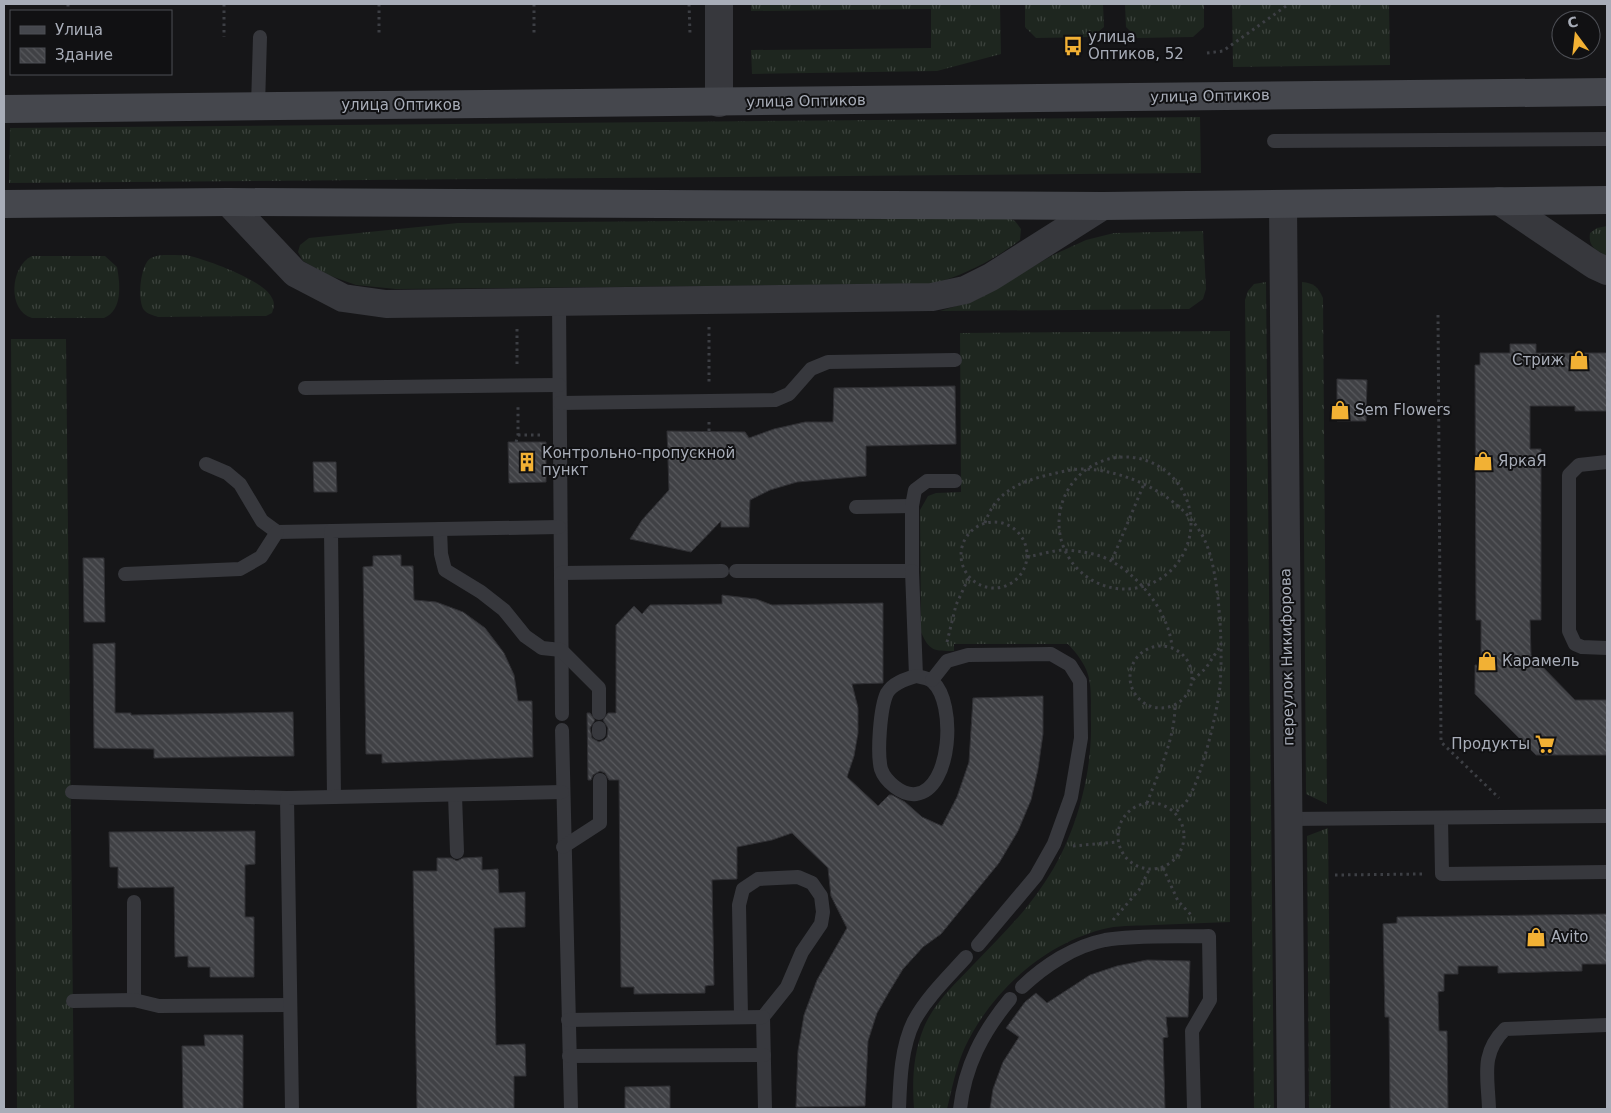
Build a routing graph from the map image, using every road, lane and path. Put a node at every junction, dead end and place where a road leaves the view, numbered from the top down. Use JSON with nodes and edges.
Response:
{"nodes":[{"id":1,"x":224,"y":4,"type":"edge"},
{"id":2,"x":378,"y":4,"type":"edge"},
{"id":3,"x":534,"y":4,"type":"edge"},
{"id":4,"x":689,"y":4,"type":"edge"},
{"id":5,"x":718,"y":4,"type":"edge"},
{"id":6,"x":1289,"y":4,"type":"edge"},
{"id":7,"x":690,"y":34,"type":"dead end"},
{"id":8,"x":534,"y":35,"type":"dead end"},
{"id":9,"x":379,"y":36,"type":"dead end"},
{"id":10,"x":224,"y":37,"type":"dead end"},
{"id":11,"x":260,"y":37,"type":"dead end"},
{"id":12,"x":1208,"y":53,"type":"dead end"},
{"id":13,"x":1607,"y":92,"type":"edge"},
{"id":14,"x":719,"y":103,"type":"junction"},
{"id":15,"x":258,"y":106,"type":"junction"},
{"id":16,"x":4,"y":109,"type":"edge"},
{"id":17,"x":1607,"y":139,"type":"edge"},
{"id":18,"x":1274,"y":141,"type":"dead end"},
{"id":19,"x":1607,"y":200,"type":"edge"},
{"id":20,"x":1499,"y":201,"type":"junction"},
{"id":21,"x":228,"y":202,"type":"junction"},
{"id":22,"x":4,"y":204,"type":"edge"},
{"id":23,"x":1283,"y":204,"type":"junction"},
{"id":24,"x":1102,"y":206,"type":"junction"},
{"id":25,"x":1607,"y":271,"type":"edge"},
{"id":26,"x":559,"y":302,"type":"junction"},
{"id":27,"x":1438,"y":315,"type":"dead end"},
{"id":28,"x":709,"y":333,"type":"dead end"},
{"id":29,"x":517,"y":335,"type":"dead end"},
{"id":30,"x":955,"y":360,"type":"dead end"},
{"id":31,"x":709,"y":364,"type":"dead end"},
{"id":32,"x":517,"y":385,"type":"junction"},
{"id":33,"x":560,"y":385,"type":"junction"},
{"id":34,"x":305,"y":388,"type":"dead end"},
{"id":35,"x":560,"y":403,"type":"junction"},
{"id":36,"x":516,"y":442,"type":"dead end"},
{"id":37,"x":1607,"y":462,"type":"edge"},
{"id":38,"x":206,"y":464,"type":"dead end"},
{"id":39,"x":1086,"y":469,"type":"junction"},
{"id":40,"x":955,"y":481,"type":"dead end"},
{"id":41,"x":1144,"y":484,"type":"junction"},
{"id":42,"x":912,"y":506,"type":"junction"},
{"id":43,"x":856,"y":507,"type":"dead end"},
{"id":44,"x":1192,"y":522,"type":"junction"},
{"id":45,"x":985,"y":523,"type":"junction"},
{"id":46,"x":559,"y":527,"type":"junction"},
{"id":47,"x":440,"y":529,"type":"junction"},
{"id":48,"x":331,"y":531,"type":"junction"},
{"id":49,"x":277,"y":532,"type":"junction"},
{"id":50,"x":1063,"y":550,"type":"junction"},
{"id":51,"x":1028,"y":557,"type":"junction"},
{"id":52,"x":1112,"y":560,"type":"junction"},
{"id":53,"x":722,"y":571,"type":"dead end"},
{"id":54,"x":912,"y":571,"type":"junction"},
{"id":55,"x":736,"y":572,"type":"dead end"},
{"id":56,"x":560,"y":573,"type":"junction"},
{"id":57,"x":125,"y":574,"type":"dead end"},
{"id":58,"x":969,"y":577,"type":"junction"},
{"id":59,"x":1144,"y":588,"type":"junction"},
{"id":60,"x":1172,"y":648,"type":"junction"},
{"id":61,"x":1220,"y":648,"type":"junction"},
{"id":62,"x":1607,"y":648,"type":"edge"},
{"id":63,"x":561,"y":650,"type":"junction"},
{"id":64,"x":947,"y":661,"type":"junction"},
{"id":65,"x":916,"y":676,"type":"junction"},
{"id":66,"x":932,"y":680,"type":"junction"},
{"id":67,"x":1192,"y":680,"type":"junction"},
{"id":68,"x":1175,"y":704,"type":"junction"},
{"id":69,"x":599,"y":713,"type":"dead end"},
{"id":70,"x":562,"y":714,"type":"dead end"},
{"id":71,"x":562,"y":730,"type":"dead end"},
{"id":72,"x":600,"y":780,"type":"dead end"},
{"id":73,"x":72,"y":792,"type":"dead end"},
{"id":74,"x":562,"y":792,"type":"junction"},
{"id":75,"x":455,"y":795,"type":"junction"},
{"id":76,"x":334,"y":797,"type":"junction"},
{"id":77,"x":287,"y":798,"type":"junction"},
{"id":78,"x":1503,"y":802,"type":"dead end"},
{"id":79,"x":1147,"y":803,"type":"junction"},
{"id":80,"x":1175,"y":814,"type":"junction"},
{"id":81,"x":1607,"y":816,"type":"edge"},
{"id":82,"x":1441,"y":818,"type":"junction"},
{"id":83,"x":1288,"y":819,"type":"junction"},
{"id":84,"x":1117,"y":842,"type":"junction"},
{"id":85,"x":1054,"y":844,"type":"junction"},
{"id":86,"x":563,"y":847,"type":"junction"},
{"id":87,"x":457,"y":852,"type":"dead end"},
{"id":88,"x":1163,"y":868,"type":"junction"},
{"id":89,"x":1149,"y":870,"type":"junction"},
{"id":90,"x":1607,"y":872,"type":"edge"},
{"id":91,"x":1442,"y":874,"type":"junction"},
{"id":92,"x":1335,"y":875,"type":"dead end"},
{"id":93,"x":134,"y":902,"type":"dead end"},
{"id":94,"x":1209,"y":936,"type":"junction"},
{"id":95,"x":1104,"y":940,"type":"junction"},
{"id":96,"x":978,"y":945,"type":"dead end"},
{"id":97,"x":966,"y":958,"type":"dead end"},
{"id":98,"x":1022,"y":987,"type":"dead end"},
{"id":99,"x":1010,"y":999,"type":"dead end"},
{"id":100,"x":134,"y":1000,"type":"junction"},
{"id":101,"x":73,"y":1001,"type":"dead end"},
{"id":102,"x":290,"y":1005,"type":"junction"},
{"id":103,"x":763,"y":1016,"type":"junction"},
{"id":104,"x":741,"y":1017,"type":"junction"},
{"id":105,"x":568,"y":1020,"type":"junction"},
{"id":106,"x":1607,"y":1025,"type":"edge"},
{"id":107,"x":764,"y":1055,"type":"junction"},
{"id":108,"x":569,"y":1056,"type":"junction"},
{"id":109,"x":292,"y":1109,"type":"edge"},
{"id":110,"x":571,"y":1109,"type":"edge"},
{"id":111,"x":765,"y":1109,"type":"edge"},
{"id":112,"x":899,"y":1109,"type":"edge"},
{"id":113,"x":960,"y":1109,"type":"edge"},
{"id":114,"x":1194,"y":1109,"type":"edge"},
{"id":115,"x":1291,"y":1109,"type":"edge"},
{"id":116,"x":1489,"y":1109,"type":"edge"}],
"edges":[{"from":1,"to":10,"type":"path"},
{"from":2,"to":9,"type":"path"},
{"from":3,"to":8,"type":"path"},
{"from":4,"to":7,"type":"path"},
{"from":5,"to":14,"type":"street"},
{"from":6,"to":12,"type":"path"},
{"from":11,"to":15,"type":"lane"},
{"from":13,"to":14,"type":"street","name":"улица Оптиков"},
{"from":14,"to":15,"type":"street","name":"улица Оптиков"},
{"from":15,"to":16,"type":"street","name":"улица Оптиков"},
{"from":17,"to":18,"type":"lane"},
{"from":19,"to":20,"type":"street"},
{"from":20,"to":23,"type":"street"},
{"from":20,"to":25,"type":"street"},
{"from":21,"to":22,"type":"street"},
{"from":21,"to":24,"type":"street"},
{"from":21,"to":26,"type":"street"},
{"from":23,"to":24,"type":"street"},
{"from":23,"to":83,"type":"street","name":"переулок Никифорова"},
{"from":24,"to":26,"type":"street"},
{"from":26,"to":33,"type":"lane"},
{"from":27,"to":78,"type":"path"},
{"from":28,"to":31,"type":"path"},
{"from":29,"to":32,"type":"path"},
{"from":30,"to":35,"type":"lane"},
{"from":32,"to":33,"type":"lane"},
{"from":32,"to":34,"type":"lane"},
{"from":32,"to":36,"type":"path"},
{"from":33,"to":35,"type":"lane"},
{"from":35,"to":46,"type":"lane"},
{"from":37,"to":62,"type":"lane"},
{"from":38,"to":49,"type":"lane"},
{"from":39,"to":41,"type":"path"},
{"from":39,"to":44,"type":"path"},
{"from":39,"to":45,"type":"path"},
{"from":39,"to":50,"type":"path"},
{"from":40,"to":42,"type":"lane"},
{"from":41,"to":44,"type":"path"},
{"from":41,"to":52,"type":"path"},
{"from":42,"to":43,"type":"lane"},
{"from":42,"to":54,"type":"lane"},
{"from":44,"to":59,"type":"path"},
{"from":44,"to":61,"type":"path"},
{"from":45,"to":51,"type":"path"},
{"from":45,"to":58,"type":"path"},
{"from":46,"to":47,"type":"lane"},
{"from":46,"to":56,"type":"lane"},
{"from":47,"to":48,"type":"lane"},
{"from":47,"to":63,"type":"lane"},
{"from":48,"to":49,"type":"lane"},
{"from":48,"to":76,"type":"lane"},
{"from":49,"to":57,"type":"lane"},
{"from":50,"to":51,"type":"path"},
{"from":50,"to":52,"type":"path"},
{"from":50,"to":59,"type":"path"},
{"from":51,"to":58,"type":"path"},
{"from":52,"to":59,"type":"path"},
{"from":53,"to":56,"type":"lane"},
{"from":54,"to":55,"type":"lane"},
{"from":54,"to":65,"type":"lane"},
{"from":56,"to":63,"type":"lane"},
{"from":58,"to":64,"type":"path"},
{"from":59,"to":60,"type":"path"},
{"from":60,"to":67,"type":"path"},
{"from":60,"to":68,"type":"path"},
{"from":61,"to":67,"type":"path"},
{"from":61,"to":80,"type":"path"},
{"from":63,"to":69,"type":"lane"},
{"from":63,"to":70,"type":"lane"},
{"from":64,"to":66,"type":"lane"},
{"from":64,"to":85,"type":"lane"},
{"from":65,"to":66,"type":"lane"},
{"from":65,"to":66,"type":"lane"},
{"from":67,"to":68,"type":"path"},
{"from":68,"to":79,"type":"path"},
{"from":71,"to":74,"type":"lane"},
{"from":72,"to":86,"type":"lane"},
{"from":73,"to":77,"type":"lane"},
{"from":74,"to":75,"type":"lane"},
{"from":74,"to":86,"type":"lane"},
{"from":75,"to":76,"type":"lane"},
{"from":75,"to":87,"type":"lane"},
{"from":76,"to":77,"type":"lane"},
{"from":77,"to":102,"type":"lane"},
{"from":79,"to":80,"type":"path"},
{"from":79,"to":84,"type":"path"},
{"from":80,"to":88,"type":"path"},
{"from":81,"to":82,"type":"lane"},
{"from":82,"to":83,"type":"lane"},
{"from":82,"to":91,"type":"lane"},
{"from":83,"to":115,"type":"street","name":"переулок Никифорова"},
{"from":84,"to":85,"type":"path"},
{"from":84,"to":89,"type":"path"},
{"from":85,"to":96,"type":"lane"},
{"from":86,"to":105,"type":"lane"},
{"from":88,"to":89,"type":"path"},
{"from":88,"to":94,"type":"path"},
{"from":89,"to":95,"type":"path"},
{"from":90,"to":91,"type":"lane"},
{"from":91,"to":92,"type":"path"},
{"from":93,"to":100,"type":"lane"},
{"from":94,"to":95,"type":"lane"},
{"from":94,"to":114,"type":"lane"},
{"from":95,"to":98,"type":"lane"},
{"from":97,"to":112,"type":"lane"},
{"from":99,"to":113,"type":"lane"},
{"from":100,"to":101,"type":"lane"},
{"from":100,"to":102,"type":"lane"},
{"from":102,"to":109,"type":"lane"},
{"from":103,"to":104,"type":"lane"},
{"from":103,"to":104,"type":"lane"},
{"from":103,"to":107,"type":"lane"},
{"from":104,"to":105,"type":"lane"},
{"from":105,"to":108,"type":"lane"},
{"from":106,"to":116,"type":"lane"},
{"from":107,"to":108,"type":"lane"},
{"from":107,"to":111,"type":"lane"},
{"from":108,"to":110,"type":"lane"}]}
